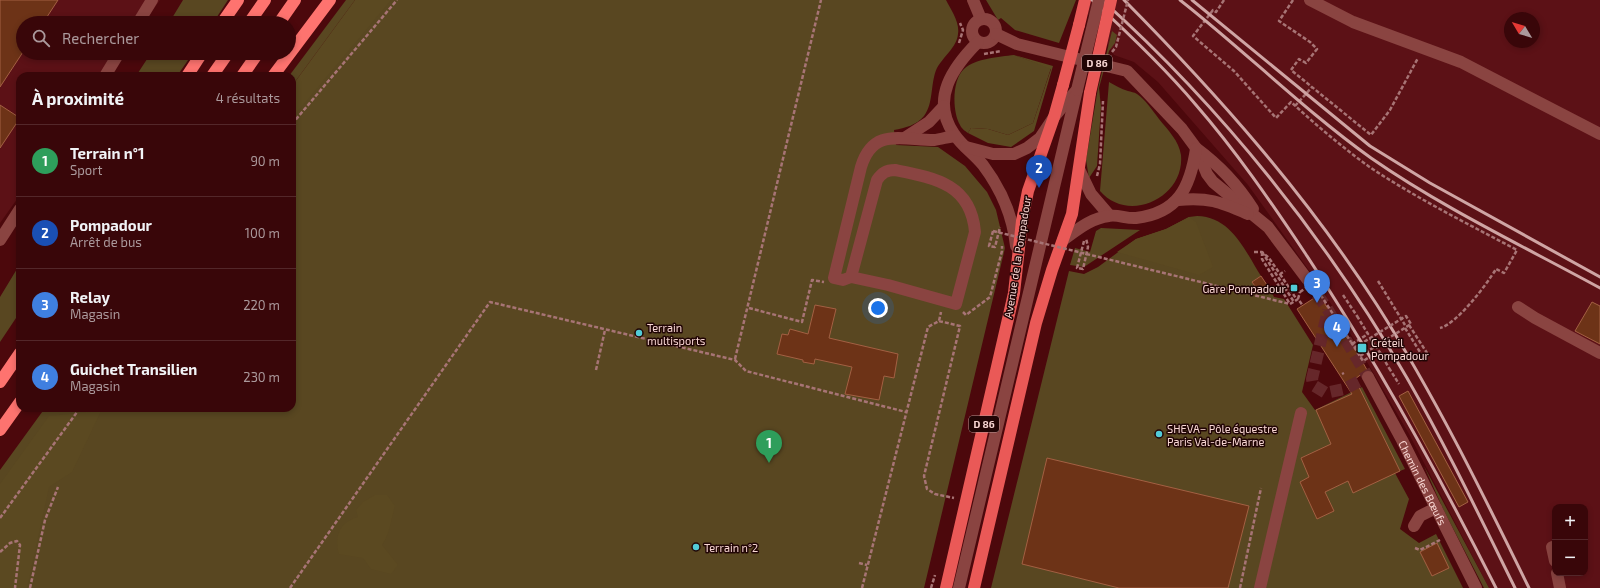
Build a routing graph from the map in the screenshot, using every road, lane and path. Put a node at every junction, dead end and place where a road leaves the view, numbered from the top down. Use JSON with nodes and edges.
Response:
{"nodes":[{"id":1,"x":152,"y":0,"type":"edge"},
{"id":2,"x":238,"y":0,"type":"edge"},
{"id":3,"x":265,"y":0,"type":"edge"},
{"id":4,"x":295,"y":0,"type":"edge"},
{"id":5,"x":330,"y":0,"type":"edge"},
{"id":6,"x":397,"y":0,"type":"edge"},
{"id":7,"x":821,"y":0,"type":"edge"},
{"id":8,"x":973,"y":0,"type":"edge"},
{"id":9,"x":1085,"y":0,"type":"edge"},
{"id":10,"x":1099,"y":0,"type":"edge"},
{"id":11,"x":1112,"y":0,"type":"edge"},
{"id":12,"x":1224,"y":0,"type":"edge"},
{"id":13,"x":1293,"y":0,"type":"edge"},
{"id":14,"x":1310,"y":0,"type":"edge"},
{"id":15,"x":142,"y":16,"type":"edge"},
{"id":16,"x":227,"y":16,"type":"edge"},
{"id":17,"x":254,"y":16,"type":"edge"},
{"id":18,"x":284,"y":16,"type":"edge"},
{"id":19,"x":981,"y":19,"type":"junction"},
{"id":20,"x":1079,"y":25,"type":"junction"},
{"id":21,"x":1104,"y":32,"type":"junction"},
{"id":22,"x":996,"y":34,"type":"junction"},
{"id":23,"x":978,"y":42,"type":"junction"},
{"id":24,"x":296,"y":45,"type":"edge"},
{"id":25,"x":1423,"y":48,"type":"junction"},
{"id":26,"x":115,"y":60,"type":"edge"},
{"id":27,"x":197,"y":60,"type":"edge"},
{"id":28,"x":223,"y":60,"type":"edge"},
{"id":29,"x":253,"y":60,"type":"edge"},
{"id":30,"x":285,"y":60,"type":"edge"},
{"id":31,"x":107,"y":72,"type":"edge"},
{"id":32,"x":190,"y":72,"type":"edge"},
{"id":33,"x":215,"y":72,"type":"edge"},
{"id":34,"x":245,"y":72,"type":"edge"},
{"id":35,"x":276,"y":72,"type":"edge"},
{"id":36,"x":1312,"y":87,"type":"junction"},
{"id":37,"x":1077,"y":90,"type":"junction"},
{"id":38,"x":1103,"y":101,"type":"dead end"},
{"id":39,"x":944,"y":106,"type":"junction"},
{"id":40,"x":1295,"y":106,"type":"junction"},
{"id":41,"x":1054,"y":117,"type":"junction"},
{"id":42,"x":296,"y":119,"type":"edge"},
{"id":43,"x":1085,"y":128,"type":"junction"},
{"id":44,"x":1600,"y":134,"type":"edge"},
{"id":45,"x":955,"y":136,"type":"junction"},
{"id":46,"x":906,"y":137,"type":"junction"},
{"id":47,"x":966,"y":147,"type":"junction"},
{"id":48,"x":1196,"y":148,"type":"junction"},
{"id":49,"x":1079,"y":169,"type":"junction"},
{"id":50,"x":1094,"y":182,"type":"dead end"},
{"id":51,"x":1178,"y":200,"type":"junction"},
{"id":52,"x":16,"y":215,"type":"edge"},
{"id":53,"x":1109,"y":216,"type":"junction"},
{"id":54,"x":1258,"y":219,"type":"junction"},
{"id":55,"x":1001,"y":223,"type":"dead end"},
{"id":56,"x":1085,"y":234,"type":"dead end"},
{"id":57,"x":0,"y":240,"type":"edge"},
{"id":58,"x":1063,"y":240,"type":"junction"},
{"id":59,"x":1083,"y":247,"type":"dead end"},
{"id":60,"x":1002,"y":251,"type":"dead end"},
{"id":61,"x":1254,"y":252,"type":"dead end"},
{"id":62,"x":1262,"y":252,"type":"junction"},
{"id":63,"x":1081,"y":253,"type":"junction"},
{"id":64,"x":1017,"y":260,"type":"junction"},
{"id":65,"x":1296,"y":264,"type":"junction"},
{"id":66,"x":1280,"y":274,"type":"junction"},
{"id":67,"x":851,"y":277,"type":"junction"},
{"id":68,"x":834,"y":278,"type":"junction"},
{"id":69,"x":1306,"y":279,"type":"tunnel mouth"},
{"id":70,"x":1378,"y":281,"type":"dead end"},
{"id":71,"x":1343,"y":295,"type":"dead end"},
{"id":72,"x":944,"y":300,"type":"junction"},
{"id":73,"x":1296,"y":300,"type":"junction"},
{"id":74,"x":1290,"y":304,"type":"junction"},
{"id":75,"x":1303,"y":306,"type":"dead end"},
{"id":76,"x":1518,"y":306,"type":"dead end"},
{"id":77,"x":748,"y":308,"type":"junction"},
{"id":78,"x":966,"y":315,"type":"dead end"},
{"id":79,"x":1356,"y":316,"type":"dead end"},
{"id":80,"x":1401,"y":318,"type":"junction"},
{"id":81,"x":940,"y":321,"type":"junction"},
{"id":82,"x":1363,"y":325,"type":"dead end"},
{"id":83,"x":1405,"y":327,"type":"junction"},
{"id":84,"x":1410,"y":327,"type":"junction"},
{"id":85,"x":1440,"y":328,"type":"dead end"},
{"id":86,"x":605,"y":330,"type":"junction"},
{"id":87,"x":1371,"y":339,"type":"junction"},
{"id":88,"x":1353,"y":343,"type":"junction"},
{"id":89,"x":1375,"y":346,"type":"junction"},
{"id":90,"x":1354,"y":348,"type":"junction"},
{"id":91,"x":1427,"y":353,"type":"dead end"},
{"id":92,"x":1600,"y":353,"type":"edge"},
{"id":93,"x":1360,"y":356,"type":"junction"},
{"id":94,"x":16,"y":359,"type":"edge"},
{"id":95,"x":735,"y":360,"type":"junction"},
{"id":96,"x":1424,"y":360,"type":"dead end"},
{"id":97,"x":1389,"y":368,"type":"dead end"},
{"id":98,"x":596,"y":370,"type":"dead end"},
{"id":99,"x":1368,"y":377,"type":"dead end"},
{"id":100,"x":0,"y":382,"type":"edge"},
{"id":101,"x":1399,"y":384,"type":"dead end"},
{"id":102,"x":16,"y":408,"type":"edge"},
{"id":103,"x":77,"y":412,"type":"edge"},
{"id":104,"x":906,"y":412,"type":"junction"},
{"id":105,"x":1301,"y":413,"type":"dead end"},
{"id":106,"x":0,"y":430,"type":"edge"},
{"id":107,"x":58,"y":487,"type":"dead end"},
{"id":108,"x":1261,"y":488,"type":"dead end"},
{"id":109,"x":955,"y":499,"type":"dead end"},
{"id":110,"x":1436,"y":508,"type":"junction"},
{"id":111,"x":0,"y":518,"type":"edge"},
{"id":112,"x":1414,"y":526,"type":"dead end"},
{"id":113,"x":1442,"y":538,"type":"dead end"},
{"id":114,"x":1415,"y":548,"type":"dead end"},
{"id":115,"x":0,"y":552,"type":"edge"},
{"id":116,"x":860,"y":563,"type":"dead end"},
{"id":117,"x":867,"y":565,"type":"junction"},
{"id":118,"x":1558,"y":576,"type":"edge"},
{"id":119,"x":15,"y":588,"type":"edge"},
{"id":120,"x":30,"y":588,"type":"edge"},
{"id":121,"x":290,"y":588,"type":"edge"},
{"id":122,"x":862,"y":588,"type":"edge"},
{"id":123,"x":946,"y":588,"type":"edge"},
{"id":124,"x":959,"y":588,"type":"edge"},
{"id":125,"x":974,"y":588,"type":"edge"},
{"id":126,"x":1240,"y":588,"type":"edge"},
{"id":127,"x":1260,"y":588,"type":"edge"},
{"id":128,"x":1476,"y":588,"type":"edge"},
{"id":129,"x":1560,"y":588,"type":"edge"}],
"edges":[{"from":1,"to":15,"type":"street"},
{"from":2,"to":16,"type":"highway"},
{"from":3,"to":17,"type":"highway"},
{"from":4,"to":18,"type":"highway"},
{"from":5,"to":24,"type":"highway"},
{"from":6,"to":42,"type":"path"},
{"from":7,"to":77,"type":"path"},
{"from":8,"to":19,"type":"street"},
{"from":9,"to":20,"type":"main road","name":"Avenue de la Pompadour","number":"D 86"},
{"from":10,"to":37,"type":"street","name":"Avenue de la Pompadour","bridge":true},
{"from":11,"to":21,"type":"main road","number":"D 86","bridge":true},
{"from":12,"to":40,"type":"path"},
{"from":13,"to":36,"type":"path"},
{"from":14,"to":25,"type":"street"},
{"from":19,"to":22,"type":"street"},
{"from":19,"to":23,"type":"street"},
{"from":20,"to":37,"type":"street","bridge":true},
{"from":20,"to":41,"type":"main road","name":"Avenue de la Pompadour","number":"D 86","bridge":true},
{"from":21,"to":37,"type":"street","bridge":true},
{"from":21,"to":43,"type":"main road","number":"D 86","bridge":true},
{"from":22,"to":23,"type":"street"},
{"from":22,"to":48,"type":"street"},
{"from":23,"to":39,"type":"street"},
{"from":25,"to":36,"type":"path"},
{"from":25,"to":44,"type":"street"},
{"from":26,"to":31,"type":"street"},
{"from":27,"to":32,"type":"highway"},
{"from":28,"to":33,"type":"highway"},
{"from":29,"to":34,"type":"highway"},
{"from":30,"to":35,"type":"highway"},
{"from":36,"to":40,"type":"path"},
{"from":37,"to":41,"type":"street"},
{"from":37,"to":43,"type":"street"},
{"from":37,"to":124,"type":"street","name":"Avenue de la Pompadour"},
{"from":38,"to":50,"type":"path"},
{"from":39,"to":45,"type":"street"},
{"from":39,"to":46,"type":"street"},
{"from":40,"to":85,"type":"path"},
{"from":41,"to":47,"type":"street"},
{"from":41,"to":64,"type":"main road","name":"Avenue de la Pompadour","number":"D 86"},
{"from":43,"to":49,"type":"main road","number":"D 86"},
{"from":45,"to":46,"type":"street"},
{"from":45,"to":47,"type":"street"},
{"from":46,"to":68,"type":"street"},
{"from":47,"to":64,"type":"street"},
{"from":48,"to":51,"type":"street"},
{"from":48,"to":54,"type":"street"},
{"from":49,"to":53,"type":"street"},
{"from":49,"to":58,"type":"main road","number":"D 86"},
{"from":51,"to":53,"type":"street"},
{"from":51,"to":54,"type":"street"},
{"from":52,"to":57,"type":"street"},
{"from":53,"to":58,"type":"street"},
{"from":54,"to":65,"type":"street"},
{"from":55,"to":63,"type":"path","bridge":true},
{"from":56,"to":63,"type":"path","bridge":true},
{"from":58,"to":125,"type":"main road","number":"D 86"},
{"from":59,"to":63,"type":"path","bridge":true},
{"from":60,"to":78,"type":"path"},
{"from":61,"to":62,"type":"path"},
{"from":62,"to":66,"type":"path"},
{"from":62,"to":73,"type":"path"},
{"from":62,"to":74,"type":"path","bridge":true},
{"from":63,"to":74,"type":"path","bridge":true},
{"from":64,"to":123,"type":"main road","name":"Avenue de la Pompadour","number":"D 86"},
{"from":65,"to":66,"type":"path"},
{"from":65,"to":69,"type":"street"},
{"from":66,"to":73,"type":"path"},
{"from":67,"to":68,"type":"street"},
{"from":67,"to":72,"type":"street"},
{"from":67,"to":72,"type":"street"},
{"from":68,"to":77,"type":"path"},
{"from":70,"to":80,"type":"path"},
{"from":71,"to":82,"type":"path"},
{"from":72,"to":81,"type":"path"},
{"from":73,"to":74,"type":"path","bridge":true},
{"from":73,"to":75,"type":"path"},
{"from":73,"to":88,"type":"path","bridge":true},
{"from":76,"to":92,"type":"street"},
{"from":77,"to":95,"type":"path"},
{"from":79,"to":88,"type":"path"},
{"from":80,"to":83,"type":"path","bridge":true},
{"from":80,"to":84,"type":"path","bridge":true},
{"from":80,"to":87,"type":"path","bridge":true},
{"from":81,"to":104,"type":"path"},
{"from":81,"to":109,"type":"path"},
{"from":83,"to":84,"type":"path","bridge":true},
{"from":83,"to":89,"type":"path","bridge":true},
{"from":83,"to":96,"type":"path"},
{"from":84,"to":91,"type":"path"},
{"from":86,"to":95,"type":"path"},
{"from":86,"to":98,"type":"path"},
{"from":86,"to":121,"type":"path"},
{"from":87,"to":89,"type":"path"},
{"from":87,"to":90,"type":"path","bridge":true},
{"from":88,"to":90,"type":"path","bridge":true},
{"from":89,"to":93,"type":"path","bridge":true},
{"from":89,"to":101,"type":"path","bridge":true},
{"from":90,"to":93,"type":"path","bridge":true},
{"from":93,"to":97,"type":"path"},
{"from":94,"to":100,"type":"highway"},
{"from":95,"to":104,"type":"path"},
{"from":99,"to":110,"type":"street","name":"Chemin des Bœufs"},
{"from":102,"to":106,"type":"highway"},
{"from":103,"to":111,"type":"path"},
{"from":104,"to":117,"type":"path"},
{"from":105,"to":127,"type":"street"},
{"from":107,"to":120,"type":"path"},
{"from":108,"to":126,"type":"path"},
{"from":110,"to":112,"type":"street"},
{"from":110,"to":128,"type":"street","name":"Chemin des Bœufs"},
{"from":113,"to":114,"type":"path"},
{"from":115,"to":119,"type":"path"},
{"from":116,"to":117,"type":"path"},
{"from":117,"to":122,"type":"path"},
{"from":118,"to":129,"type":"street"}]}
